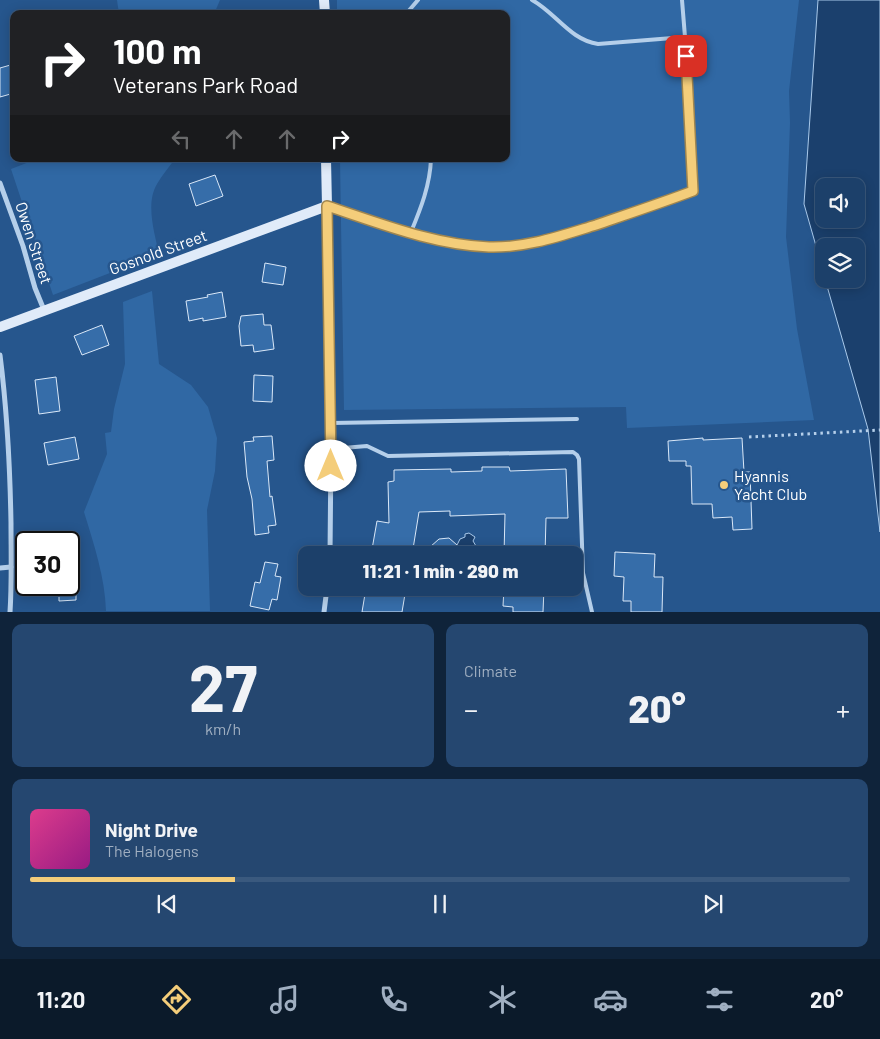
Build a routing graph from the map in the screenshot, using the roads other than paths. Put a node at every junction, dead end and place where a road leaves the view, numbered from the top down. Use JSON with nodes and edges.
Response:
{"nodes":[{"id":1,"x":418,"y":0,"type":"edge"},
{"id":2,"x":532,"y":0,"type":"edge"},
{"id":3,"x":682,"y":0,"type":"edge"},
{"id":4,"x":409,"y":10,"type":"edge"},
{"id":5,"x":685,"y":37,"type":"junction"},
{"id":6,"x":326,"y":162,"type":"edge"},
{"id":7,"x":431,"y":162,"type":"edge"},
{"id":8,"x":0,"y":183,"type":"edge"},
{"id":9,"x":327,"y":206,"type":"junction"},
{"id":10,"x":411,"y":232,"type":"junction"},
{"id":11,"x":44,"y":310,"type":"junction"},
{"id":12,"x":0,"y":327,"type":"edge"},
{"id":13,"x":0,"y":355,"type":"edge"},
{"id":14,"x":577,"y":419,"type":"dead end"},
{"id":15,"x":331,"y":423,"type":"junction"},
{"id":16,"x":331,"y":449,"type":"junction"},
{"id":17,"x":330,"y":546,"type":"edge"},
{"id":18,"x":11,"y":567,"type":"junction"},
{"id":19,"x":0,"y":568,"type":"edge"},
{"id":20,"x":326,"y":596,"type":"edge"},
{"id":21,"x":10,"y":612,"type":"edge"},
{"id":22,"x":324,"y":612,"type":"edge"},
{"id":23,"x":592,"y":612,"type":"edge"}],
"edges":[{"from":1,"to":4,"type":"lane"},
{"from":2,"to":5,"type":"lane"},
{"from":3,"to":5,"type":"lane"},
{"from":5,"to":10,"type":"lane"},
{"from":6,"to":9,"type":"main road"},
{"from":7,"to":10,"type":"lane"},
{"from":8,"to":11,"type":"street","name":"Owen Street"},
{"from":9,"to":10,"type":"lane"},
{"from":9,"to":11,"type":"main road","name":"Gosnold Street"},
{"from":9,"to":15,"type":"street"},
{"from":11,"to":12,"type":"main road","name":"Gosnold Street"},
{"from":13,"to":18,"type":"street"},
{"from":14,"to":15,"type":"lane"},
{"from":15,"to":16,"type":"street"},
{"from":16,"to":17,"type":"street"},
{"from":16,"to":23,"type":"lane"},
{"from":18,"to":19,"type":"street"},
{"from":18,"to":21,"type":"street"},
{"from":20,"to":22,"type":"street"}]}
